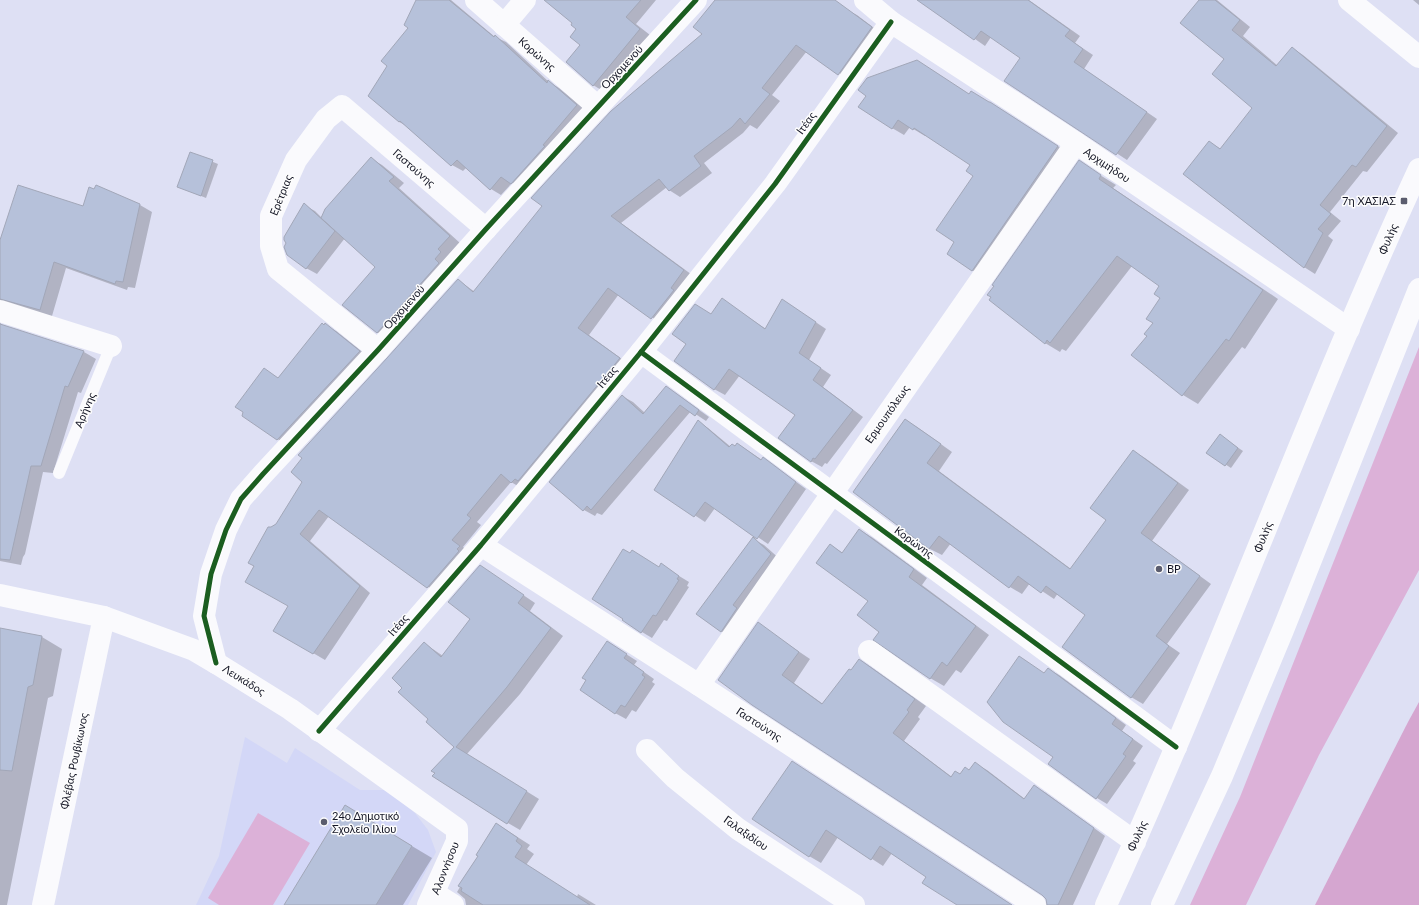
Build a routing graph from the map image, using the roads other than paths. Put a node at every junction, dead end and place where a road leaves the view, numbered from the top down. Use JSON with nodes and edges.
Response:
{"nodes":[{"id":1,"x":476,"y":0,"type":"edge"},
{"id":2,"x":525,"y":0,"type":"edge"},
{"id":3,"x":696,"y":0,"type":"edge"},
{"id":4,"x":865,"y":0,"type":"edge"},
{"id":5,"x":1349,"y":0,"type":"edge"},
{"id":6,"x":891,"y":22,"type":"junction"},
{"id":7,"x":504,"y":25,"type":"junction"},
{"id":8,"x":1419,"y":57,"type":"edge"},
{"id":9,"x":342,"y":106,"type":"joint"},
{"id":10,"x":598,"y":107,"type":"junction"},
{"id":11,"x":1076,"y":143,"type":"junction"},
{"id":12,"x":1419,"y":169,"type":"edge"},
{"id":13,"x":486,"y":229,"type":"junction"},
{"id":14,"x":1419,"y":289,"type":"edge"},
{"id":15,"x":0,"y":311,"type":"edge"},
{"id":16,"x":1349,"y":329,"type":"junction"},
{"id":17,"x":111,"y":346,"type":"joint"},
{"id":18,"x":378,"y":350,"type":"junction"},
{"id":19,"x":641,"y":352,"type":"junction"},
{"id":20,"x":59,"y":473,"type":"dead end"},
{"id":21,"x":832,"y":493,"type":"junction"},
{"id":22,"x":481,"y":545,"type":"junction"},
{"id":23,"x":0,"y":595,"type":"edge"},
{"id":24,"x":104,"y":617,"type":"junction"},
{"id":25,"x":869,"y":651,"type":"dead end"},
{"id":26,"x":216,"y":663,"type":"junction"},
{"id":27,"x":699,"y":685,"type":"junction"},
{"id":28,"x":319,"y":731,"type":"junction"},
{"id":29,"x":1176,"y":747,"type":"junction"},
{"id":30,"x":646,"y":750,"type":"dead end"},
{"id":31,"x":457,"y":829,"type":"joint"},
{"id":32,"x":1135,"y":842,"type":"junction"},
{"id":33,"x":431,"y":899,"type":"edge"},
{"id":34,"x":43,"y":905,"type":"edge"},
{"id":35,"x":453,"y":905,"type":"edge"},
{"id":36,"x":854,"y":905,"type":"edge"},
{"id":37,"x":1035,"y":905,"type":"edge"},
{"id":38,"x":1106,"y":905,"type":"edge"},
{"id":39,"x":1162,"y":905,"type":"edge"}],
"edges":[{"from":1,"to":7,"type":"street","name":"Κορώνης"},
{"from":2,"to":7,"type":"street"},
{"from":3,"to":10,"type":"street","name":"Ορχομενού"},
{"from":4,"to":6,"type":"street","name":"Αρχιμήδου"},
{"from":5,"to":8,"type":"street"},
{"from":6,"to":11,"type":"street","name":"Αρχιμήδου"},
{"from":6,"to":19,"type":"street","name":"Ιτέας"},
{"from":7,"to":10,"type":"street","name":"Κορώνης"},
{"from":9,"to":13,"type":"street","name":"Γαστούνης"},
{"from":9,"to":18,"type":"street","name":"Ερέτριας"},
{"from":10,"to":13,"type":"street","name":"Ορχομενού"},
{"from":11,"to":16,"type":"street","name":"Αρχιμήδου"},
{"from":11,"to":21,"type":"street","name":"Ερμουπόλεως"},
{"from":12,"to":16,"type":"street","name":"Φυλής"},
{"from":13,"to":18,"type":"street","name":"Ορχομενού"},
{"from":14,"to":39,"type":"street"},
{"from":15,"to":17,"type":"street"},
{"from":16,"to":29,"type":"street","name":"Φυλής"},
{"from":17,"to":20,"type":"lane","name":"Αρήνης"},
{"from":18,"to":26,"type":"street","name":"Ορχομενού"},
{"from":19,"to":21,"type":"street","name":"Κορώνης"},
{"from":19,"to":22,"type":"street","name":"Ιτέας"},
{"from":21,"to":27,"type":"street","name":"Ερμουπόλεως"},
{"from":21,"to":29,"type":"street","name":"Κορώνης"},
{"from":22,"to":27,"type":"street","name":"Γαστούνης"},
{"from":22,"to":28,"type":"street","name":"Ιτέας"},
{"from":23,"to":24,"type":"street","name":"Λευκάδος"},
{"from":24,"to":26,"type":"street","name":"Λευκάδος"},
{"from":24,"to":34,"type":"street","name":"Φλέβας Ρουβίκωνος"},
{"from":25,"to":32,"type":"street"},
{"from":26,"to":28,"type":"street","name":"Λευκάδος"},
{"from":27,"to":37,"type":"street","name":"Γαστούνης"},
{"from":28,"to":31,"type":"street","name":"Λευκάδος"},
{"from":29,"to":32,"type":"street","name":"Φυλής"},
{"from":30,"to":36,"type":"street","name":"Γαλαξιδίου"},
{"from":31,"to":33,"type":"street","name":"Αλοννήσου"},
{"from":32,"to":38,"type":"street","name":"Φυλής"},
{"from":33,"to":35,"type":"street"}]}
